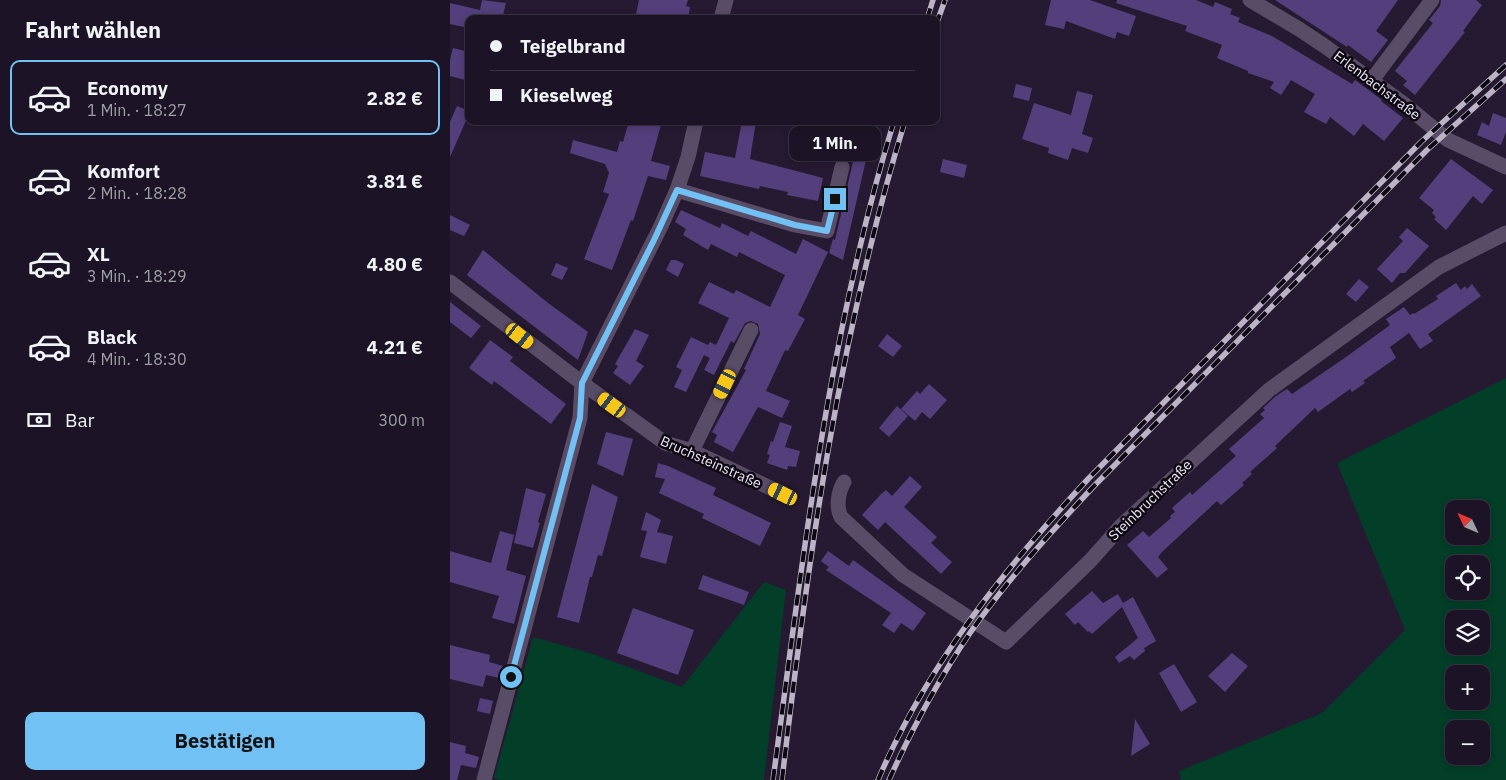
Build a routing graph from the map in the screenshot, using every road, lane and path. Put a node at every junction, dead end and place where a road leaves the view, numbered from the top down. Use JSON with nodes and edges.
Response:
{"nodes":[{"id":1,"x":726,"y":0,"type":"edge"},
{"id":2,"x":1250,"y":0,"type":"edge"},
{"id":3,"x":1432,"y":0,"type":"edge"},
{"id":4,"x":722,"y":15,"type":"edge"},
{"id":5,"x":1372,"y":80,"type":"junction"},
{"id":6,"x":695,"y":125,"type":"edge"},
{"id":7,"x":842,"y":166,"type":"dead end"},
{"id":8,"x":1506,"y":166,"type":"edge"},
{"id":9,"x":677,"y":190,"type":"junction"},
{"id":10,"x":1506,"y":233,"type":"edge"},
{"id":11,"x":450,"y":282,"type":"edge"},
{"id":12,"x":752,"y":330,"type":"dead end"},
{"id":13,"x":582,"y":383,"type":"junction"},
{"id":14,"x":692,"y":451,"type":"junction"},
{"id":15,"x":844,"y":482,"type":"dead end"},
{"id":16,"x":783,"y":494,"type":"dead end"},
{"id":17,"x":484,"y":780,"type":"edge"}],
"edges":[{"from":1,"to":4,"type":"street"},
{"from":2,"to":5,"type":"street","name":"Erlenbachstraße"},
{"from":3,"to":5,"type":"street"},
{"from":5,"to":8,"type":"street","name":"Erlenbachstraße"},
{"from":6,"to":9,"type":"street"},
{"from":7,"to":9,"type":"street"},
{"from":9,"to":13,"type":"street"},
{"from":10,"to":15,"type":"street","name":"Steinbruchstraße"},
{"from":11,"to":13,"type":"street","name":"Bruchsteinstraße"},
{"from":12,"to":14,"type":"street"},
{"from":13,"to":14,"type":"street","name":"Bruchsteinstraße"},
{"from":13,"to":17,"type":"street"},
{"from":14,"to":16,"type":"street","name":"Bruchsteinstraße"}]}
